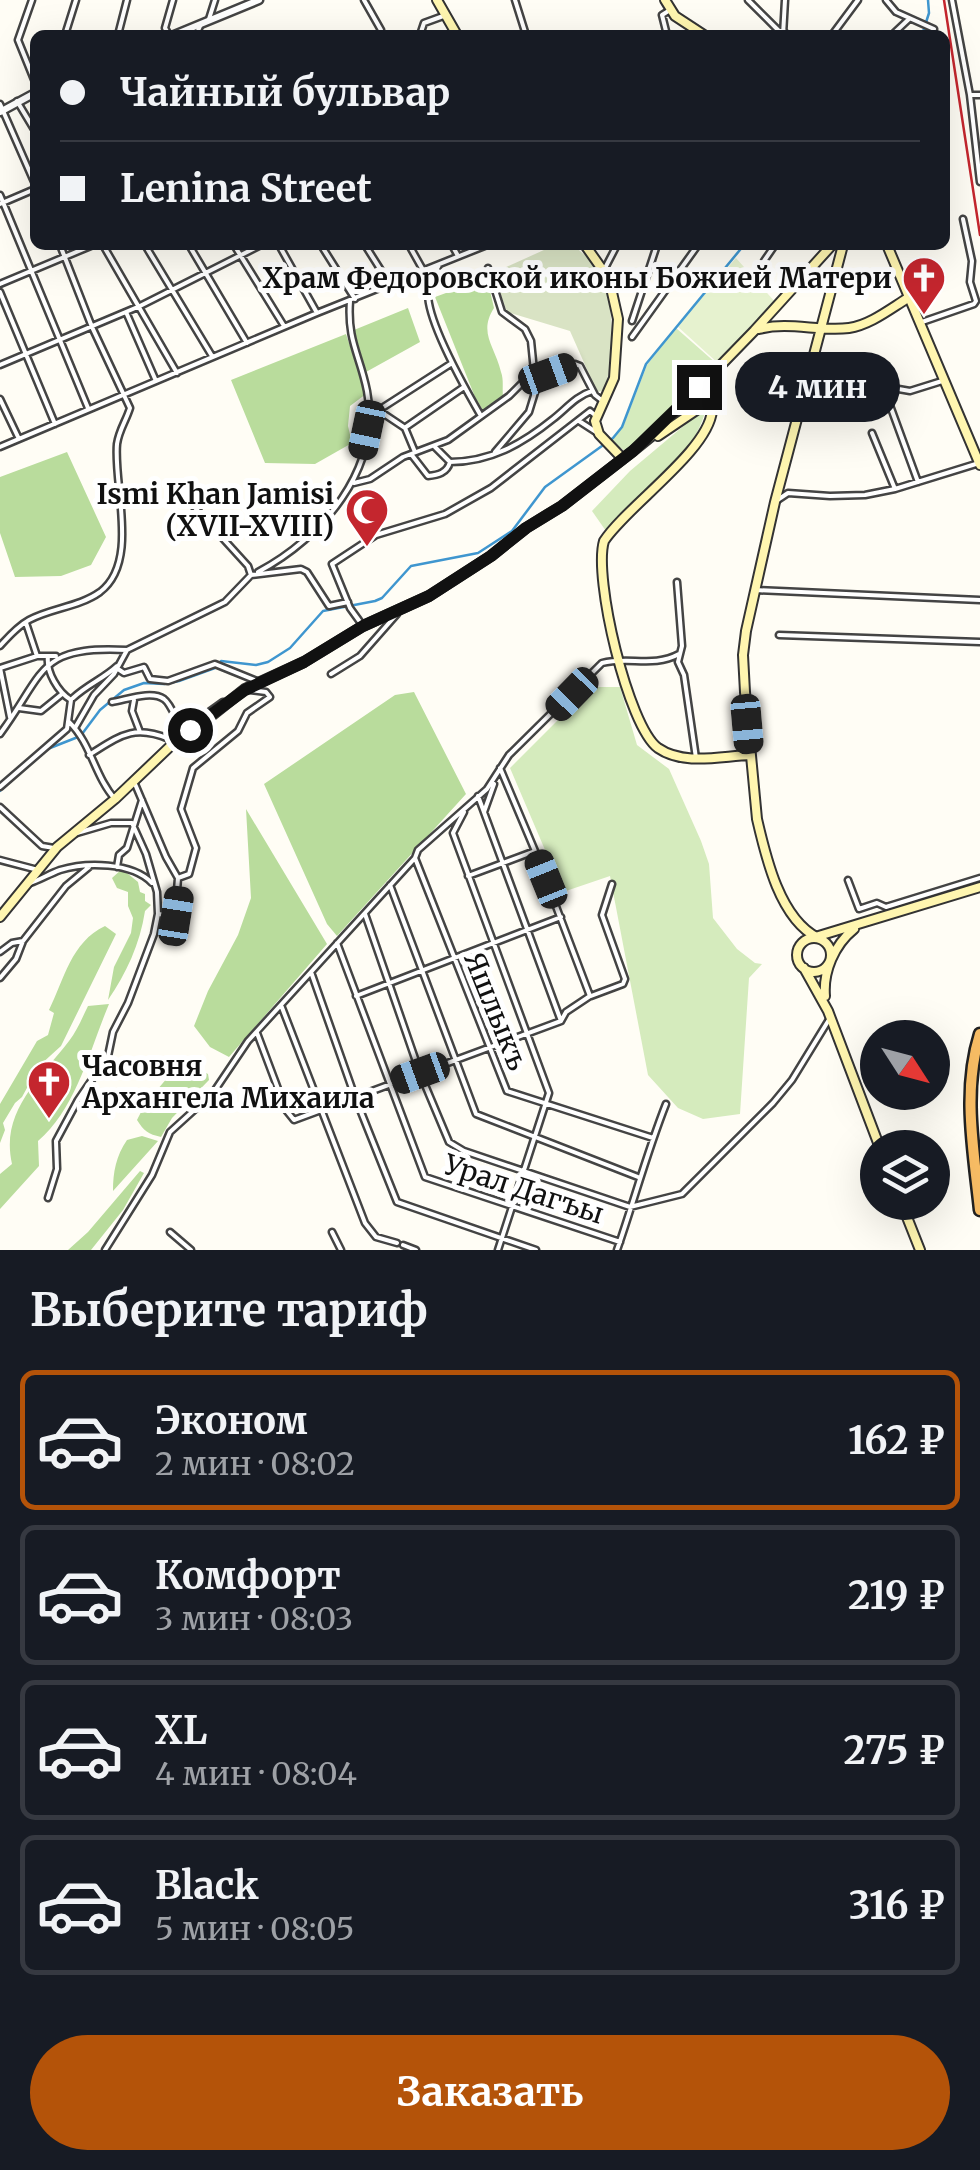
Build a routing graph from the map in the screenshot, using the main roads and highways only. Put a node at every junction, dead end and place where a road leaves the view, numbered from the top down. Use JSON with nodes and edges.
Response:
{"nodes":[{"id":1,"x":437,"y":0,"type":"edge"},
{"id":2,"x":665,"y":0,"type":"edge"},
{"id":3,"x":454,"y":30,"type":"edge"},
{"id":4,"x":697,"y":30,"type":"edge"},
{"id":5,"x":591,"y":250,"type":"edge"},
{"id":6,"x":828,"y":250,"type":"edge"},
{"id":7,"x":842,"y":250,"type":"edge"},
{"id":8,"x":888,"y":250,"type":"edge"},
{"id":9,"x":908,"y":298,"type":"junction"},
{"id":10,"x":774,"y":310,"type":"junction"},
{"id":11,"x":781,"y":326,"type":"junction"},
{"id":12,"x":821,"y":328,"type":"junction"},
{"id":13,"x":754,"y":331,"type":"junction"},
{"id":14,"x":633,"y":451,"type":"junction"},
{"id":15,"x":622,"y":458,"type":"junction"},
{"id":16,"x":980,"y":464,"type":"edge"},
{"id":17,"x":750,"y":756,"type":"junction"},
{"id":18,"x":980,"y":887,"type":"edge"},
{"id":19,"x":792,"y":914,"type":"junction"},
{"id":20,"x":0,"y":916,"type":"edge"},
{"id":21,"x":861,"y":924,"type":"junction"},
{"id":22,"x":815,"y":938,"type":"junction"},
{"id":23,"x":797,"y":951,"type":"junction"},
{"id":24,"x":830,"y":962,"type":"junction"},
{"id":25,"x":804,"y":968,"type":"junction"},
{"id":26,"x":829,"y":1014,"type":"junction"},
{"id":27,"x":980,"y":1034,"type":"edge"},
{"id":28,"x":980,"y":1058,"type":"edge"},
{"id":29,"x":873,"y":1130,"type":"edge"},
{"id":30,"x":980,"y":1158,"type":"edge"},
{"id":31,"x":980,"y":1210,"type":"edge"},
{"id":32,"x":908,"y":1220,"type":"edge"},
{"id":33,"x":920,"y":1250,"type":"edge"}],
"edges":[{"from":1,"to":3,"type":"main road"},
{"from":2,"to":4,"type":"main road"},
{"from":5,"to":15,"type":"main road"},
{"from":6,"to":10,"type":"main road"},
{"from":7,"to":12,"type":"main road"},
{"from":8,"to":9,"type":"main road"},
{"from":9,"to":12,"type":"main road"},
{"from":9,"to":16,"type":"main road"},
{"from":10,"to":11,"type":"main road"},
{"from":10,"to":13,"type":"main road"},
{"from":11,"to":12,"type":"main road"},
{"from":11,"to":13,"type":"main road"},
{"from":12,"to":17,"type":"main road"},
{"from":13,"to":14,"type":"main road"},
{"from":14,"to":15,"type":"main road"},
{"from":14,"to":17,"type":"main road"},
{"from":15,"to":20,"type":"main road"},
{"from":17,"to":19,"type":"main road"},
{"from":18,"to":21,"type":"main road"},
{"from":19,"to":22,"type":"main road"},
{"from":19,"to":23,"type":"main road"},
{"from":21,"to":22,"type":"main road"},
{"from":21,"to":24,"type":"main road"},
{"from":22,"to":23,"type":"main road"},
{"from":22,"to":24,"type":"main road"},
{"from":23,"to":25,"type":"main road"},
{"from":24,"to":25,"type":"main road"},
{"from":24,"to":26,"type":"main road"},
{"from":25,"to":26,"type":"main road"},
{"from":26,"to":29,"type":"main road"},
{"from":27,"to":31,"type":"highway"},
{"from":28,"to":30,"type":"highway"},
{"from":32,"to":33,"type":"main road"}]}
